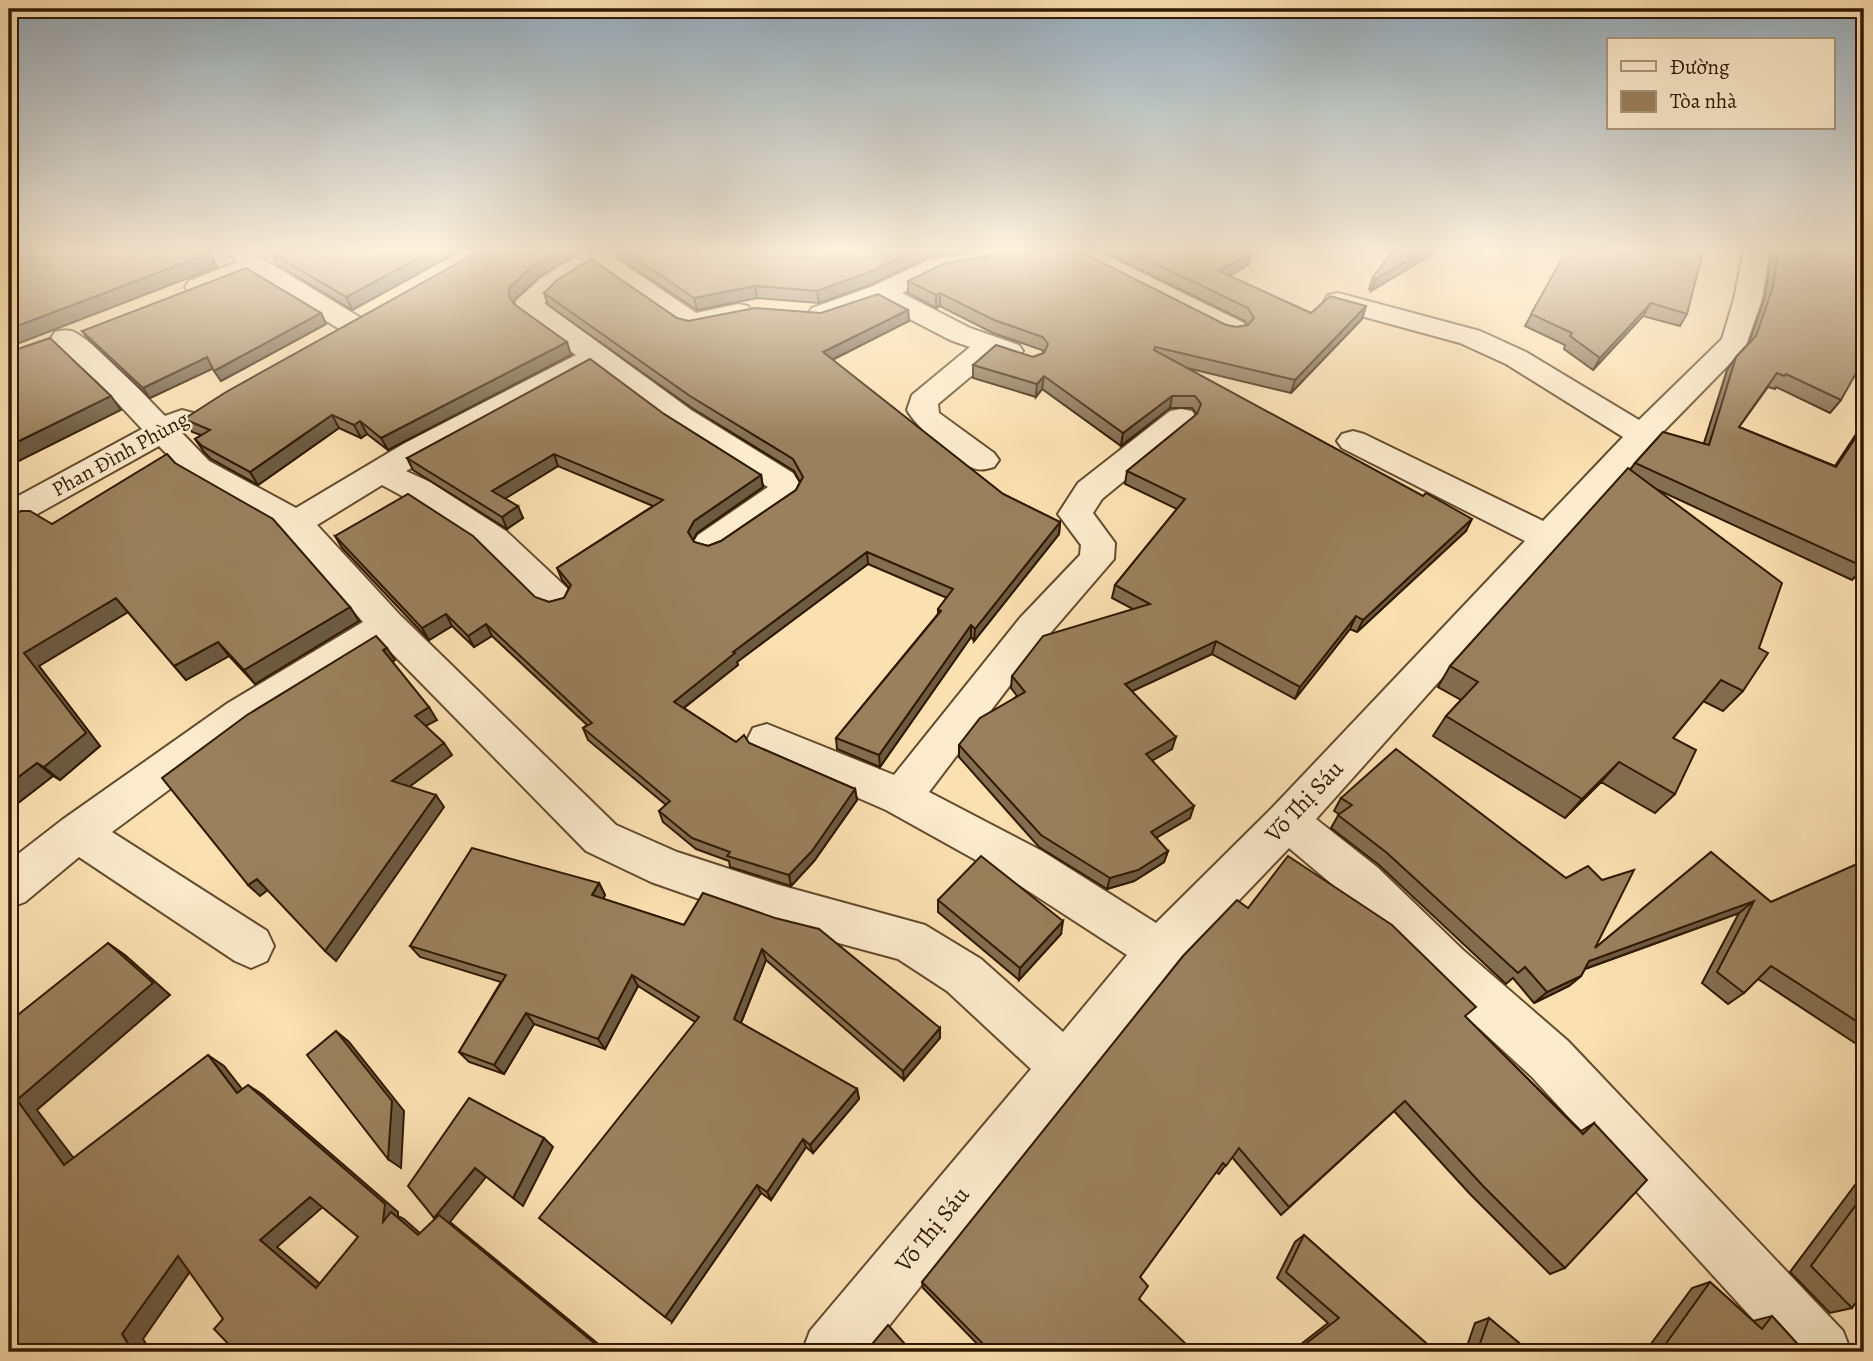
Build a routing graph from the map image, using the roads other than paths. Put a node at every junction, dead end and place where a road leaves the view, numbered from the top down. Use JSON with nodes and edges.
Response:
{"nodes":[{"id":1,"x":332,"y":312,"type":"edge"},
{"id":2,"x":534,"y":312,"type":"edge"},
{"id":3,"x":676,"y":312,"type":"edge"},
{"id":4,"x":748,"y":312,"type":"edge"},
{"id":5,"x":828,"y":312,"type":"edge"},
{"id":6,"x":916,"y":312,"type":"edge"},
{"id":7,"x":1199,"y":312,"type":"edge"},
{"id":8,"x":1377,"y":312,"type":"edge"},
{"id":9,"x":1744,"y":312,"type":"edge"},
{"id":10,"x":801,"y":314,"type":"edge"},
{"id":11,"x":351,"y":325,"type":"edge"},
{"id":12,"x":1234,"y":329,"type":"edge"},
{"id":13,"x":67,"y":337,"type":"dead end"},
{"id":14,"x":990,"y":345,"type":"junction"},
{"id":15,"x":596,"y":356,"type":"junction"},
{"id":16,"x":1031,"y":358,"type":"edge"},
{"id":17,"x":208,"y":405,"type":"edge"},
{"id":18,"x":1181,"y":418,"type":"dead end"},
{"id":19,"x":161,"y":432,"type":"junction"},
{"id":20,"x":1642,"y":435,"type":"junction"},
{"id":21,"x":1353,"y":441,"type":"dead end"},
{"id":22,"x":983,"y":460,"type":"dead end"},
{"id":23,"x":382,"y":472,"type":"junction"},
{"id":24,"x":9,"y":514,"type":"edge"},
{"id":25,"x":296,"y":523,"type":"junction"},
{"id":26,"x":1546,"y":537,"type":"junction"},
{"id":27,"x":710,"y":543,"type":"edge"},
{"id":28,"x":555,"y":598,"type":"edge"},
{"id":29,"x":387,"y":625,"type":"junction"},
{"id":30,"x":767,"y":740,"type":"dead end"},
{"id":31,"x":901,"y":797,"type":"junction"},
{"id":32,"x":1287,"y":821,"type":"junction"},
{"id":33,"x":76,"y":833,"type":"junction"},
{"id":34,"x":9,"y":888,"type":"edge"},
{"id":35,"x":251,"y":946,"type":"dead end"},
{"id":36,"x":1160,"y":951,"type":"junction"},
{"id":37,"x":1065,"y":1068,"type":"junction"},
{"id":38,"x":831,"y":1352,"type":"edge"},
{"id":39,"x":1822,"y":1352,"type":"edge"}],
"edges":[{"from":1,"to":11,"type":"street"},
{"from":2,"to":15,"type":"street"},
{"from":3,"to":4,"type":"street"},
{"from":5,"to":10,"type":"street"},
{"from":6,"to":14,"type":"street"},
{"from":7,"to":12,"type":"street"},
{"from":8,"to":20,"type":"street"},
{"from":9,"to":20,"type":"street","name":"Võ Thị Sáu"},
{"from":13,"to":19,"type":"street"},
{"from":14,"to":16,"type":"street"},
{"from":14,"to":22,"type":"street"},
{"from":15,"to":23,"type":"street"},
{"from":15,"to":27,"type":"street"},
{"from":17,"to":19,"type":"street","name":"Phan Đình Phùng"},
{"from":18,"to":31,"type":"street"},
{"from":19,"to":24,"type":"street","name":"Phan Đình Phùng"},
{"from":19,"to":25,"type":"street"},
{"from":20,"to":26,"type":"street","name":"Võ Thị Sáu"},
{"from":21,"to":26,"type":"street"},
{"from":23,"to":25,"type":"street"},
{"from":23,"to":28,"type":"street"},
{"from":25,"to":29,"type":"street"},
{"from":26,"to":32,"type":"street","name":"Võ Thị Sáu"},
{"from":29,"to":33,"type":"street"},
{"from":29,"to":37,"type":"street"},
{"from":30,"to":31,"type":"street"},
{"from":31,"to":36,"type":"street"},
{"from":32,"to":36,"type":"street","name":"Võ Thị Sáu"},
{"from":32,"to":39,"type":"street"},
{"from":33,"to":34,"type":"street"},
{"from":33,"to":35,"type":"street"},
{"from":36,"to":37,"type":"street","name":"Võ Thị Sáu"},
{"from":37,"to":38,"type":"street","name":"Võ Thị Sáu"}]}
